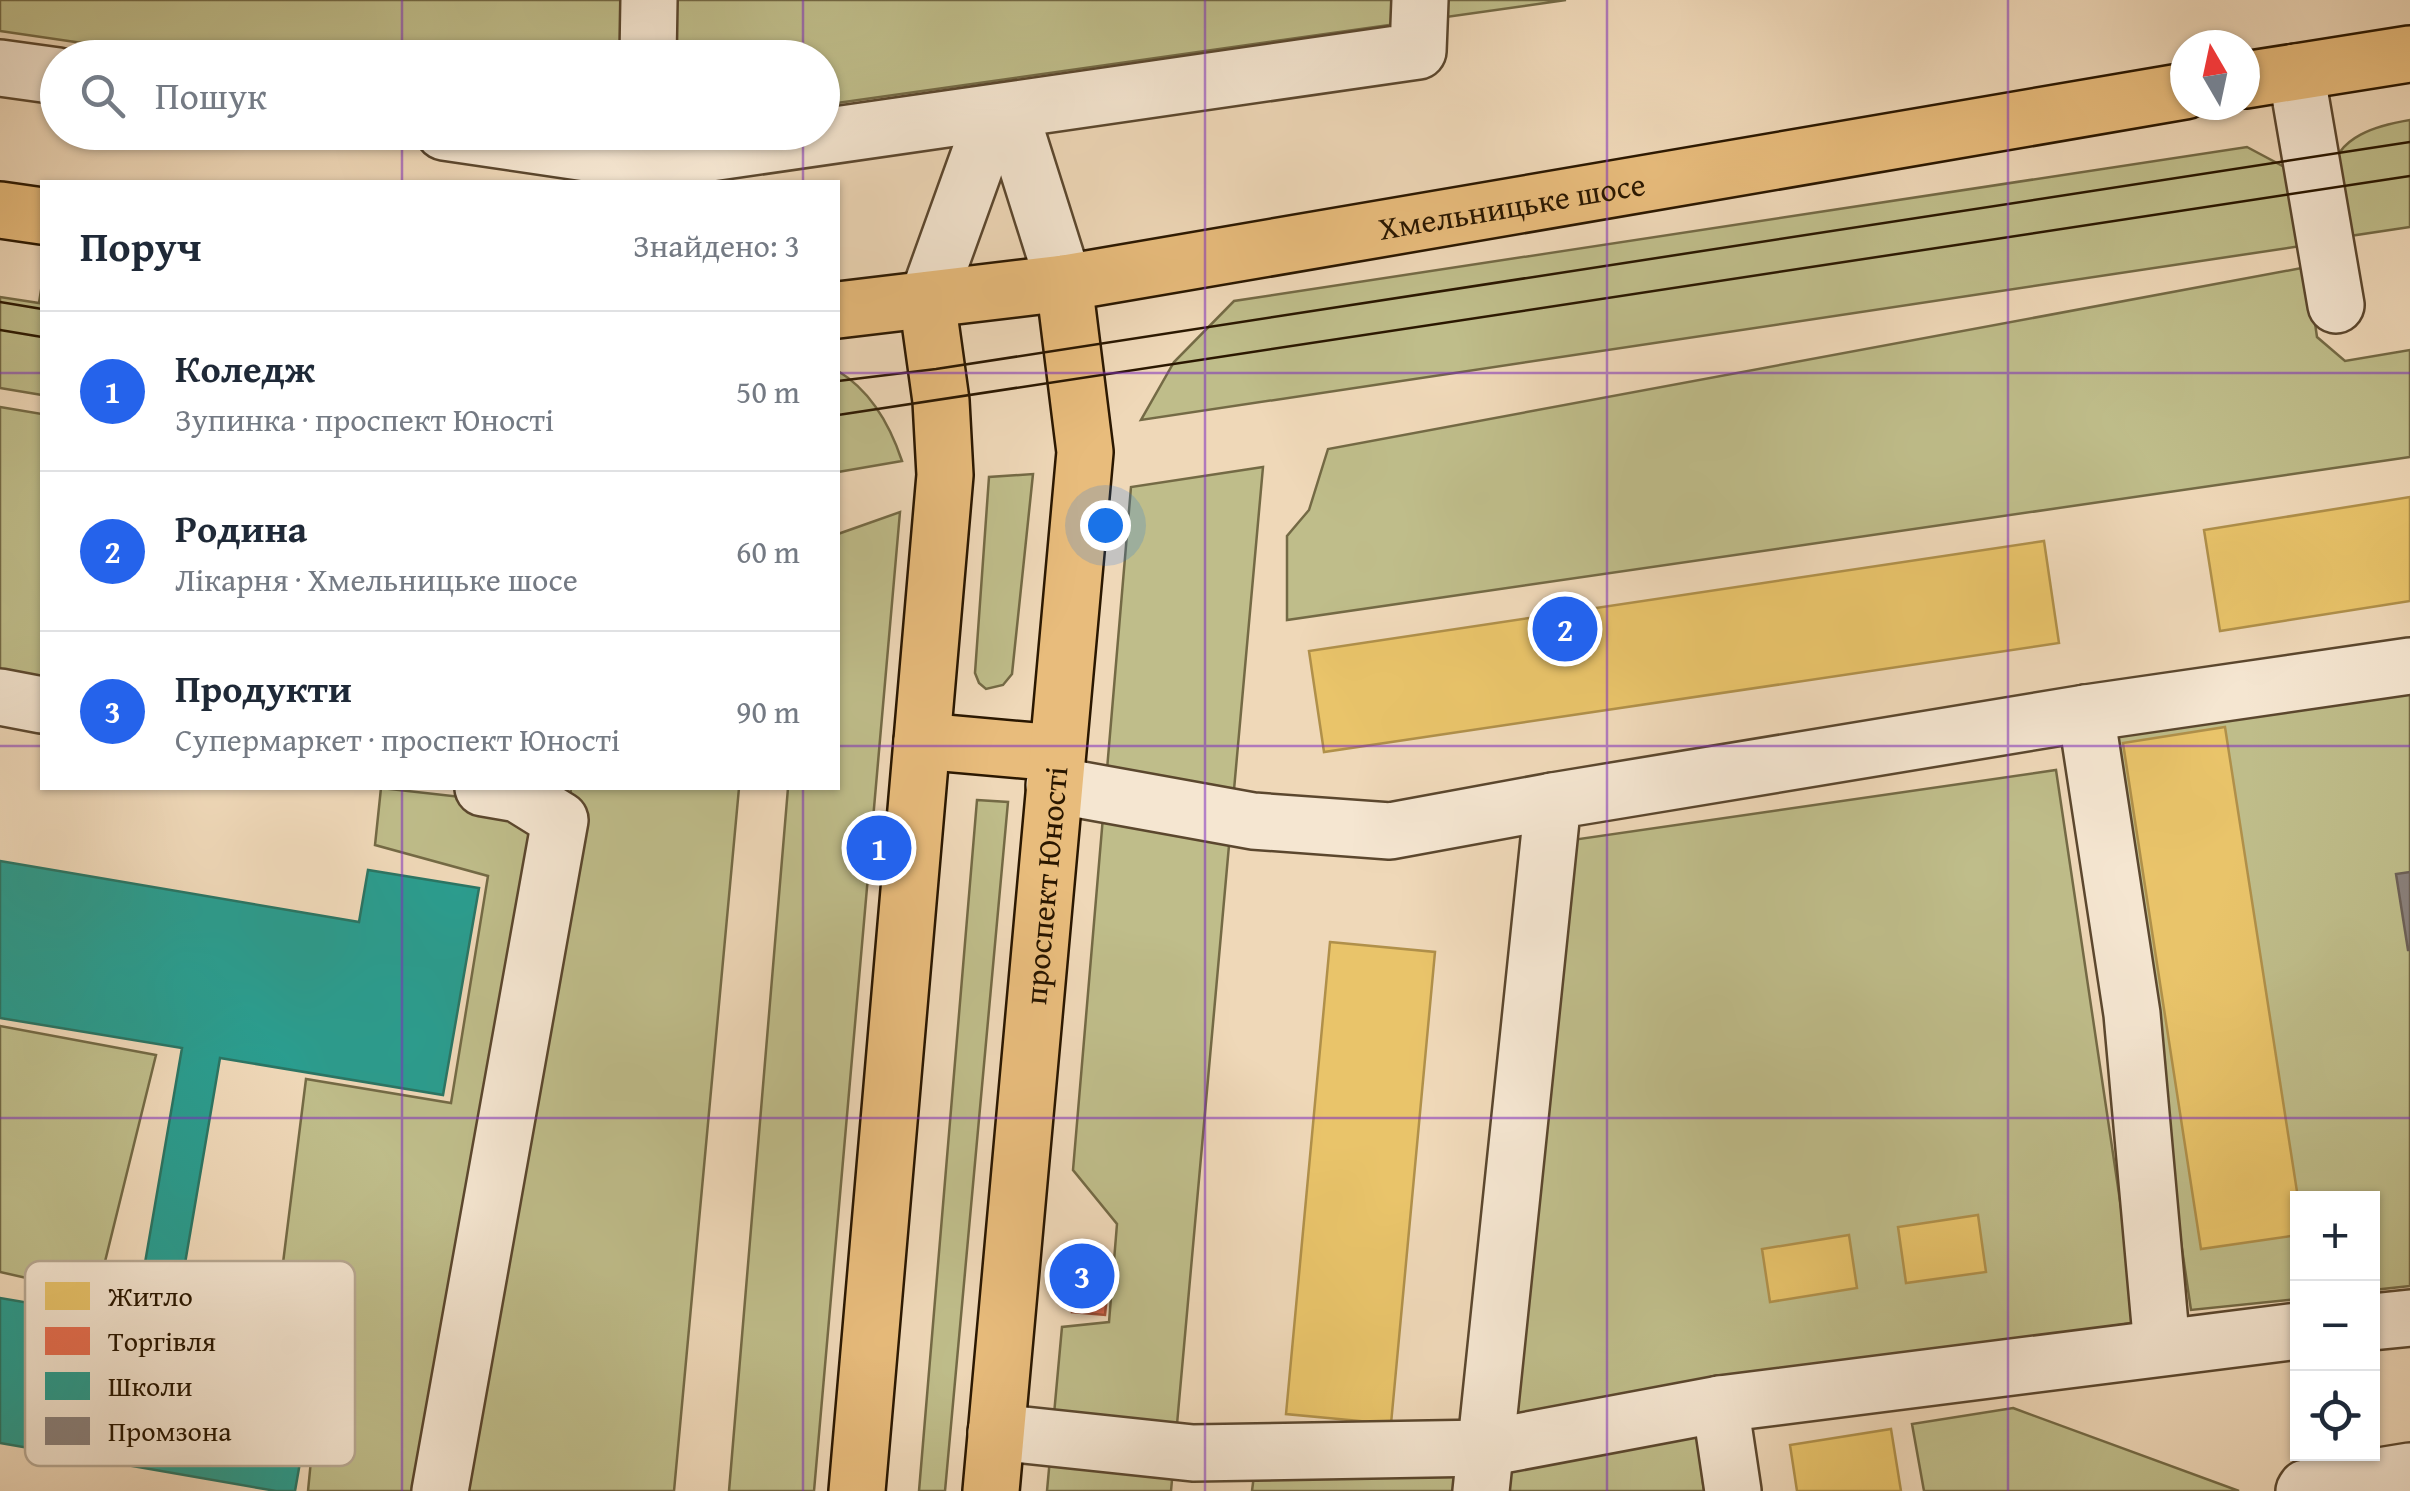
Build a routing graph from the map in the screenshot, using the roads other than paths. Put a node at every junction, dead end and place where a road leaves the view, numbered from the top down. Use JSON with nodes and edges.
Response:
{"nodes":[{"id":1,"x":649,"y":0,"type":"edge"},
{"id":2,"x":1420,"y":0,"type":"edge"},
{"id":3,"x":648,"y":40,"type":"edge"},
{"id":4,"x":2410,"y":54,"type":"edge"},
{"id":5,"x":0,"y":68,"type":"edge"},
{"id":6,"x":40,"y":74,"type":"edge"},
{"id":7,"x":2271,"y":76,"type":"edge"},
{"id":8,"x":2170,"y":93,"type":"edge"},
{"id":9,"x":1002,"y":113,"type":"junction"},
{"id":10,"x":840,"y":129,"type":"edge"},
{"id":11,"x":0,"y":210,"type":"edge"},
{"id":12,"x":40,"y":216,"type":"edge"},
{"id":13,"x":1064,"y":283,"type":"junction"},
{"id":14,"x":927,"y":300,"type":"junction"},
{"id":15,"x":2336,"y":305,"type":"dead end"},
{"id":16,"x":840,"y":310,"type":"edge"},
{"id":17,"x":2410,"y":666,"type":"edge"},
{"id":18,"x":0,"y":697,"type":"edge"},
{"id":19,"x":40,"y":705,"type":"edge"},
{"id":20,"x":2086,"y":713,"type":"junction"},
{"id":21,"x":922,"y":741,"type":"junction"},
{"id":22,"x":1056,"y":769,"type":"junction"},
{"id":23,"x":495,"y":790,"type":"edge"},
{"id":24,"x":1553,"y":801,"type":"junction"},
{"id":25,"x":2410,"y":1318,"type":"edge"},
{"id":26,"x":2380,"y":1321,"type":"edge"},
{"id":27,"x":2290,"y":1332,"type":"edge"},
{"id":28,"x":2162,"y":1347,"type":"junction"},
{"id":29,"x":1720,"y":1404,"type":"junction"},
{"id":30,"x":996,"y":1432,"type":"junction"},
{"id":31,"x":1483,"y":1469,"type":"edge"},
{"id":32,"x":2410,"y":1472,"type":"edge"},
{"id":33,"x":440,"y":1491,"type":"edge"},
{"id":34,"x":857,"y":1491,"type":"edge"},
{"id":35,"x":991,"y":1491,"type":"edge"},
{"id":36,"x":1733,"y":1491,"type":"edge"},
{"id":37,"x":2304,"y":1491,"type":"edge"}],
"edges":[{"from":1,"to":3,"type":"lane"},
{"from":2,"to":9,"type":"lane"},
{"from":4,"to":7,"type":"main road"},
{"from":5,"to":6,"type":"lane"},
{"from":7,"to":15,"type":"lane"},
{"from":8,"to":13,"type":"main road","name":"Хмельницьке шосе"},
{"from":9,"to":10,"type":"lane"},
{"from":9,"to":13,"type":"lane"},
{"from":9,"to":14,"type":"lane"},
{"from":11,"to":12,"type":"main road"},
{"from":13,"to":14,"type":"main road","name":"Хмельницьке шосе"},
{"from":13,"to":22,"type":"main road","name":"проспект Юності"},
{"from":14,"to":16,"type":"main road","name":"Хмельницьке шосе"},
{"from":14,"to":21,"type":"main road"},
{"from":17,"to":20,"type":"lane"},
{"from":18,"to":19,"type":"lane"},
{"from":20,"to":24,"type":"lane"},
{"from":20,"to":28,"type":"lane"},
{"from":21,"to":22,"type":"main road"},
{"from":21,"to":34,"type":"main road"},
{"from":22,"to":24,"type":"lane"},
{"from":22,"to":30,"type":"main road","name":"проспект Юності"},
{"from":23,"to":33,"type":"lane"},
{"from":24,"to":31,"type":"lane"},
{"from":25,"to":26,"type":"lane"},
{"from":27,"to":28,"type":"lane"},
{"from":28,"to":29,"type":"lane"},
{"from":29,"to":31,"type":"lane"},
{"from":29,"to":36,"type":"lane"},
{"from":30,"to":31,"type":"lane"},
{"from":30,"to":35,"type":"main road","name":"проспект Юності"},
{"from":32,"to":37,"type":"lane"}]}
